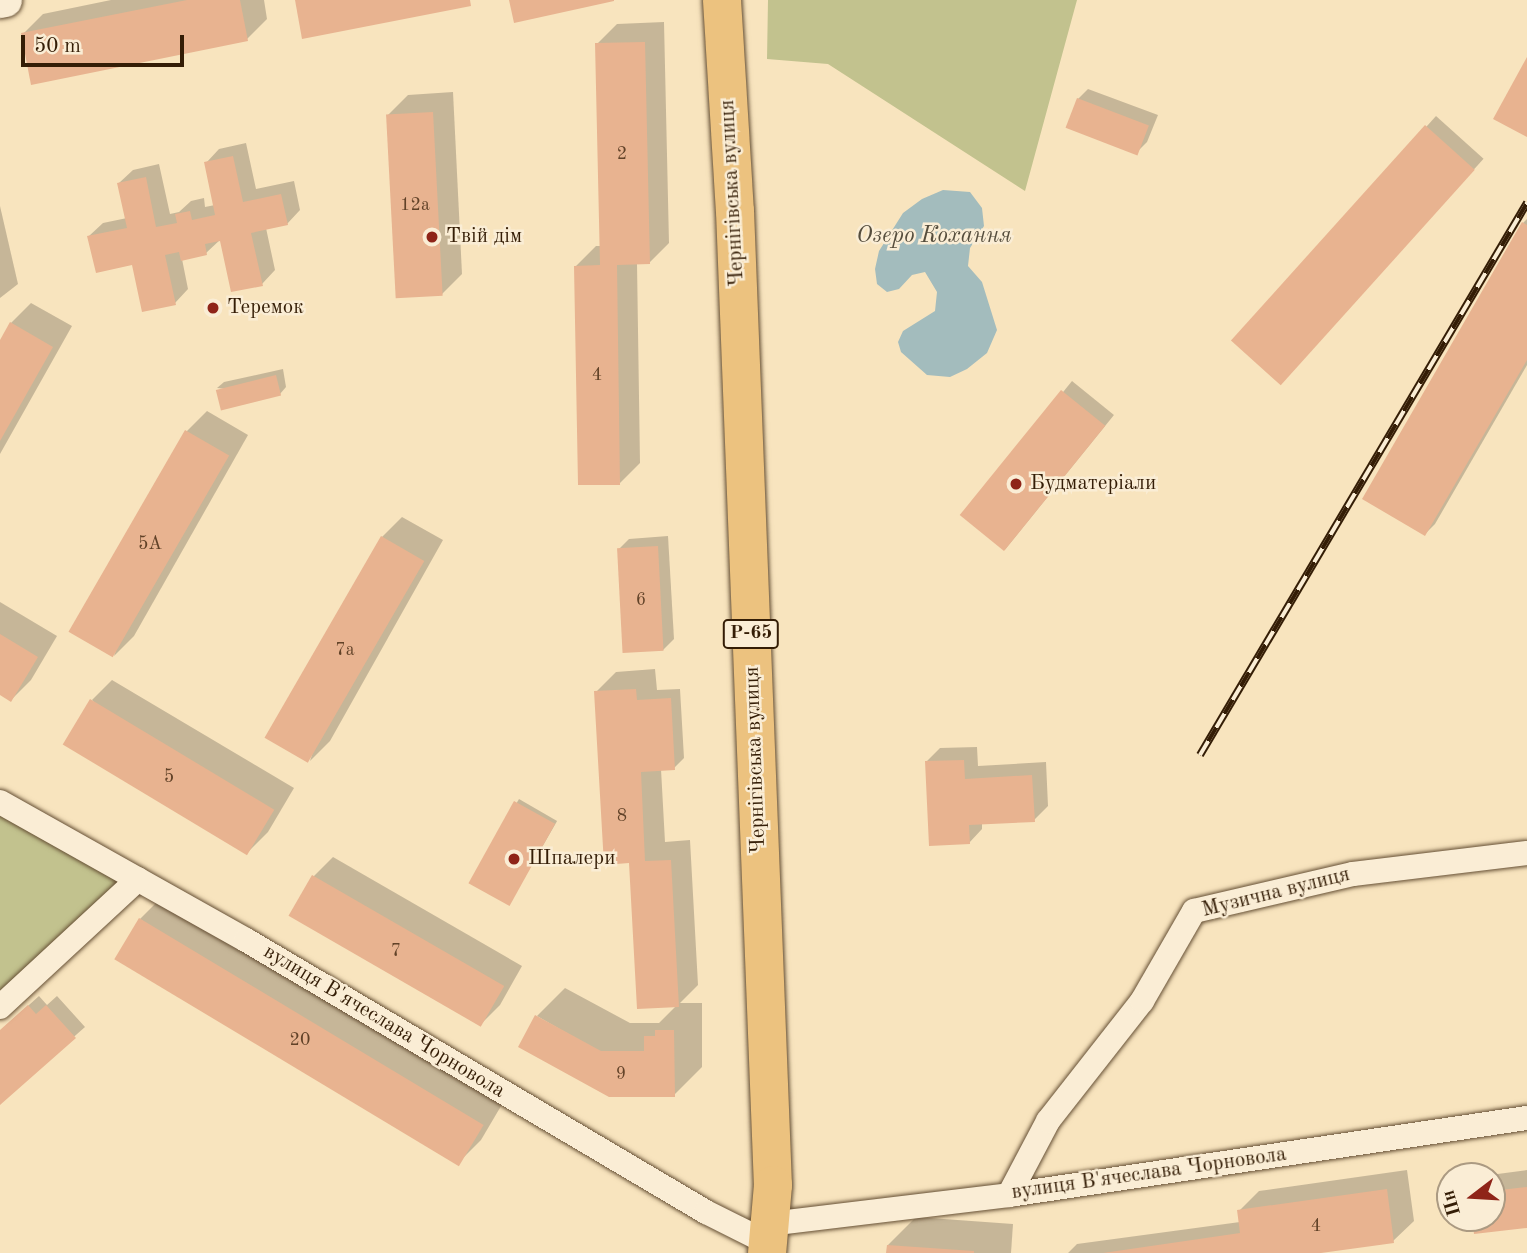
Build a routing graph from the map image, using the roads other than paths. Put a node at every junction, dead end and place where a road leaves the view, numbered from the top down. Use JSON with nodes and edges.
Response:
{"nodes":[{"id":1,"x":5,"y":0,"type":"edge"},
{"id":2,"x":0,"y":1,"type":"edge"},
{"id":3,"x":724,"y":5,"type":"edge"},
{"id":4,"x":0,"y":802,"type":"edge"},
{"id":5,"x":1527,"y":853,"type":"edge"},
{"id":6,"x":138,"y":879,"type":"junction"},
{"id":7,"x":0,"y":1007,"type":"edge"},
{"id":8,"x":1527,"y":1118,"type":"edge"},
{"id":9,"x":1009,"y":1195,"type":"junction"},
{"id":10,"x":768,"y":1240,"type":"edge"}],
"edges":[{"from":1,"to":2,"type":"main road"},
{"from":3,"to":10,"type":"main road","name":"Чернігівська вулиця","number":"Р-65"},
{"from":4,"to":6,"type":"street","name":"вулиця В'ячеслава Чорновола"},
{"from":5,"to":9,"type":"street","name":"Музична вулиця"},
{"from":6,"to":7,"type":"street"},
{"from":6,"to":10,"type":"street","name":"вулиця В'ячеслава Чорновола"},
{"from":8,"to":9,"type":"street","name":"вулиця В'ячеслава Чорновола"},
{"from":9,"to":10,"type":"street","name":"вулиця В'ячеслава Чорновола"}]}
